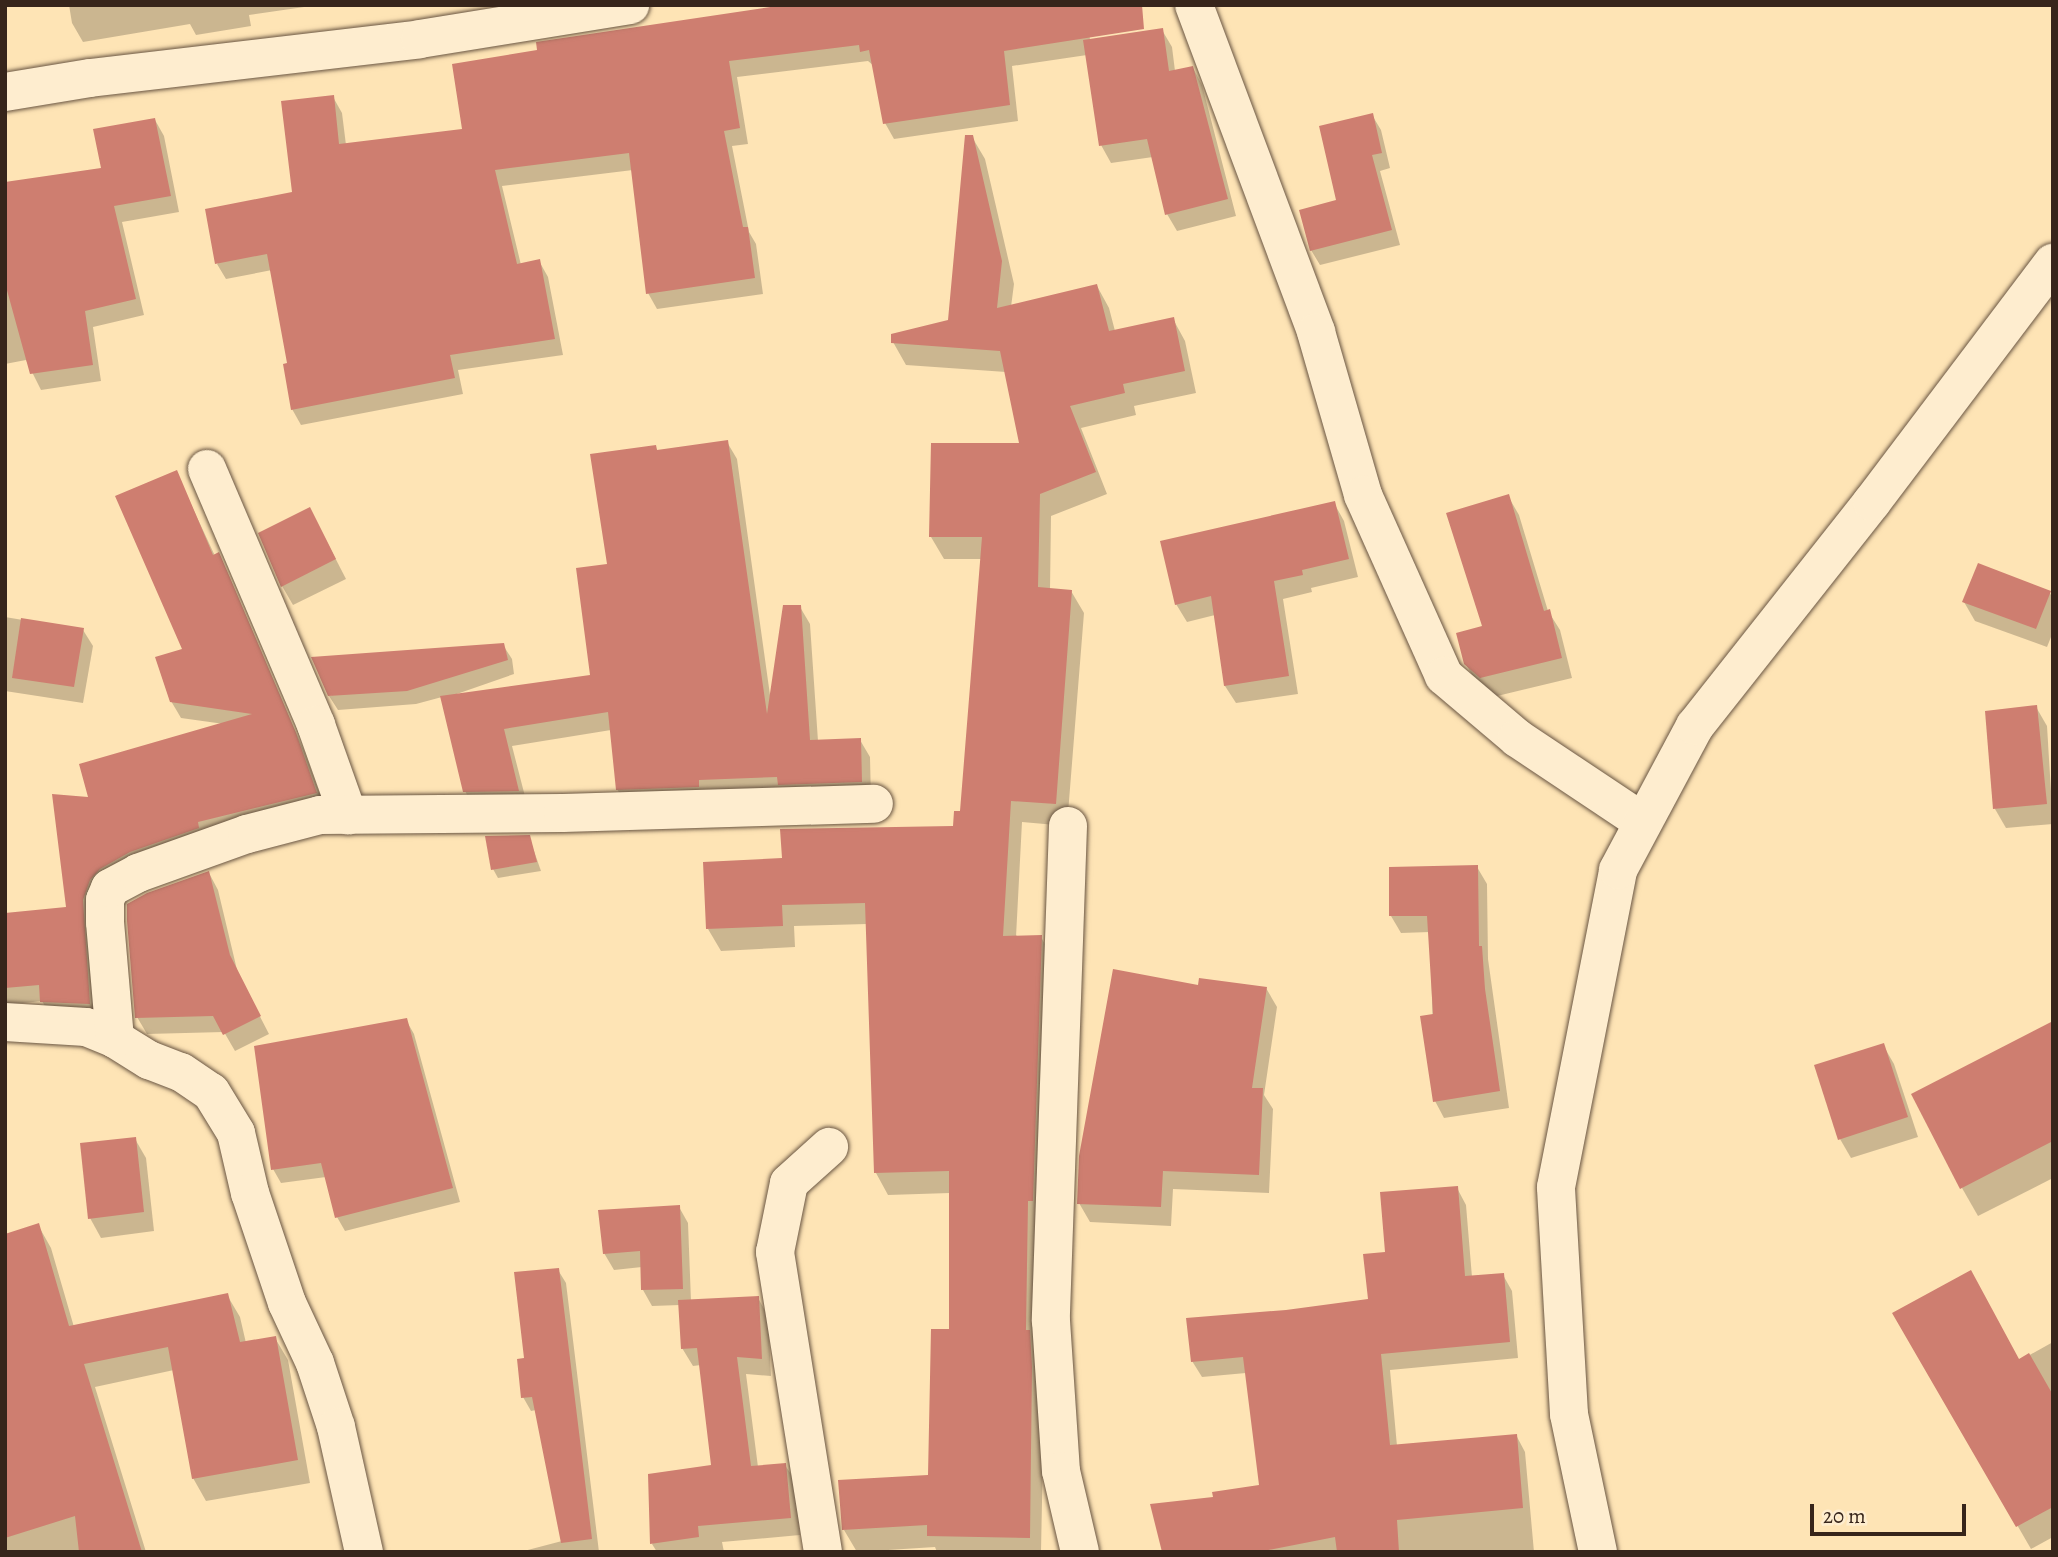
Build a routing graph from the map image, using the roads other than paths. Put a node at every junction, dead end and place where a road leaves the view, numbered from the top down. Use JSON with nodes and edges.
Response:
{"nodes":[{"id":1,"x":630,"y":5,"type":"edge"},
{"id":2,"x":1194,"y":5,"type":"edge"},
{"id":3,"x":5,"y":92,"type":"edge"},
{"id":4,"x":2053,"y":263,"type":"edge"},
{"id":5,"x":206,"y":469,"type":"dead end"},
{"id":6,"x":874,"y":804,"type":"dead end"},
{"id":7,"x":348,"y":815,"type":"junction"},
{"id":8,"x":1643,"y":822,"type":"junction"},
{"id":9,"x":1068,"y":826,"type":"dead end"},
{"id":10,"x":5,"y":1022,"type":"edge"},
{"id":11,"x":115,"y":1039,"type":"junction"},
{"id":12,"x":829,"y":1147,"type":"dead end"},
{"id":13,"x":365,"y":1552,"type":"edge"},
{"id":14,"x":823,"y":1552,"type":"edge"},
{"id":15,"x":1080,"y":1552,"type":"edge"},
{"id":16,"x":1598,"y":1552,"type":"edge"}],
"edges":[{"from":1,"to":3,"type":"street"},
{"from":2,"to":8,"type":"street"},
{"from":4,"to":8,"type":"street"},
{"from":5,"to":7,"type":"street"},
{"from":6,"to":7,"type":"street"},
{"from":7,"to":11,"type":"street"},
{"from":8,"to":16,"type":"street"},
{"from":9,"to":15,"type":"street"},
{"from":10,"to":11,"type":"street"},
{"from":11,"to":13,"type":"street"},
{"from":12,"to":14,"type":"street"}]}
